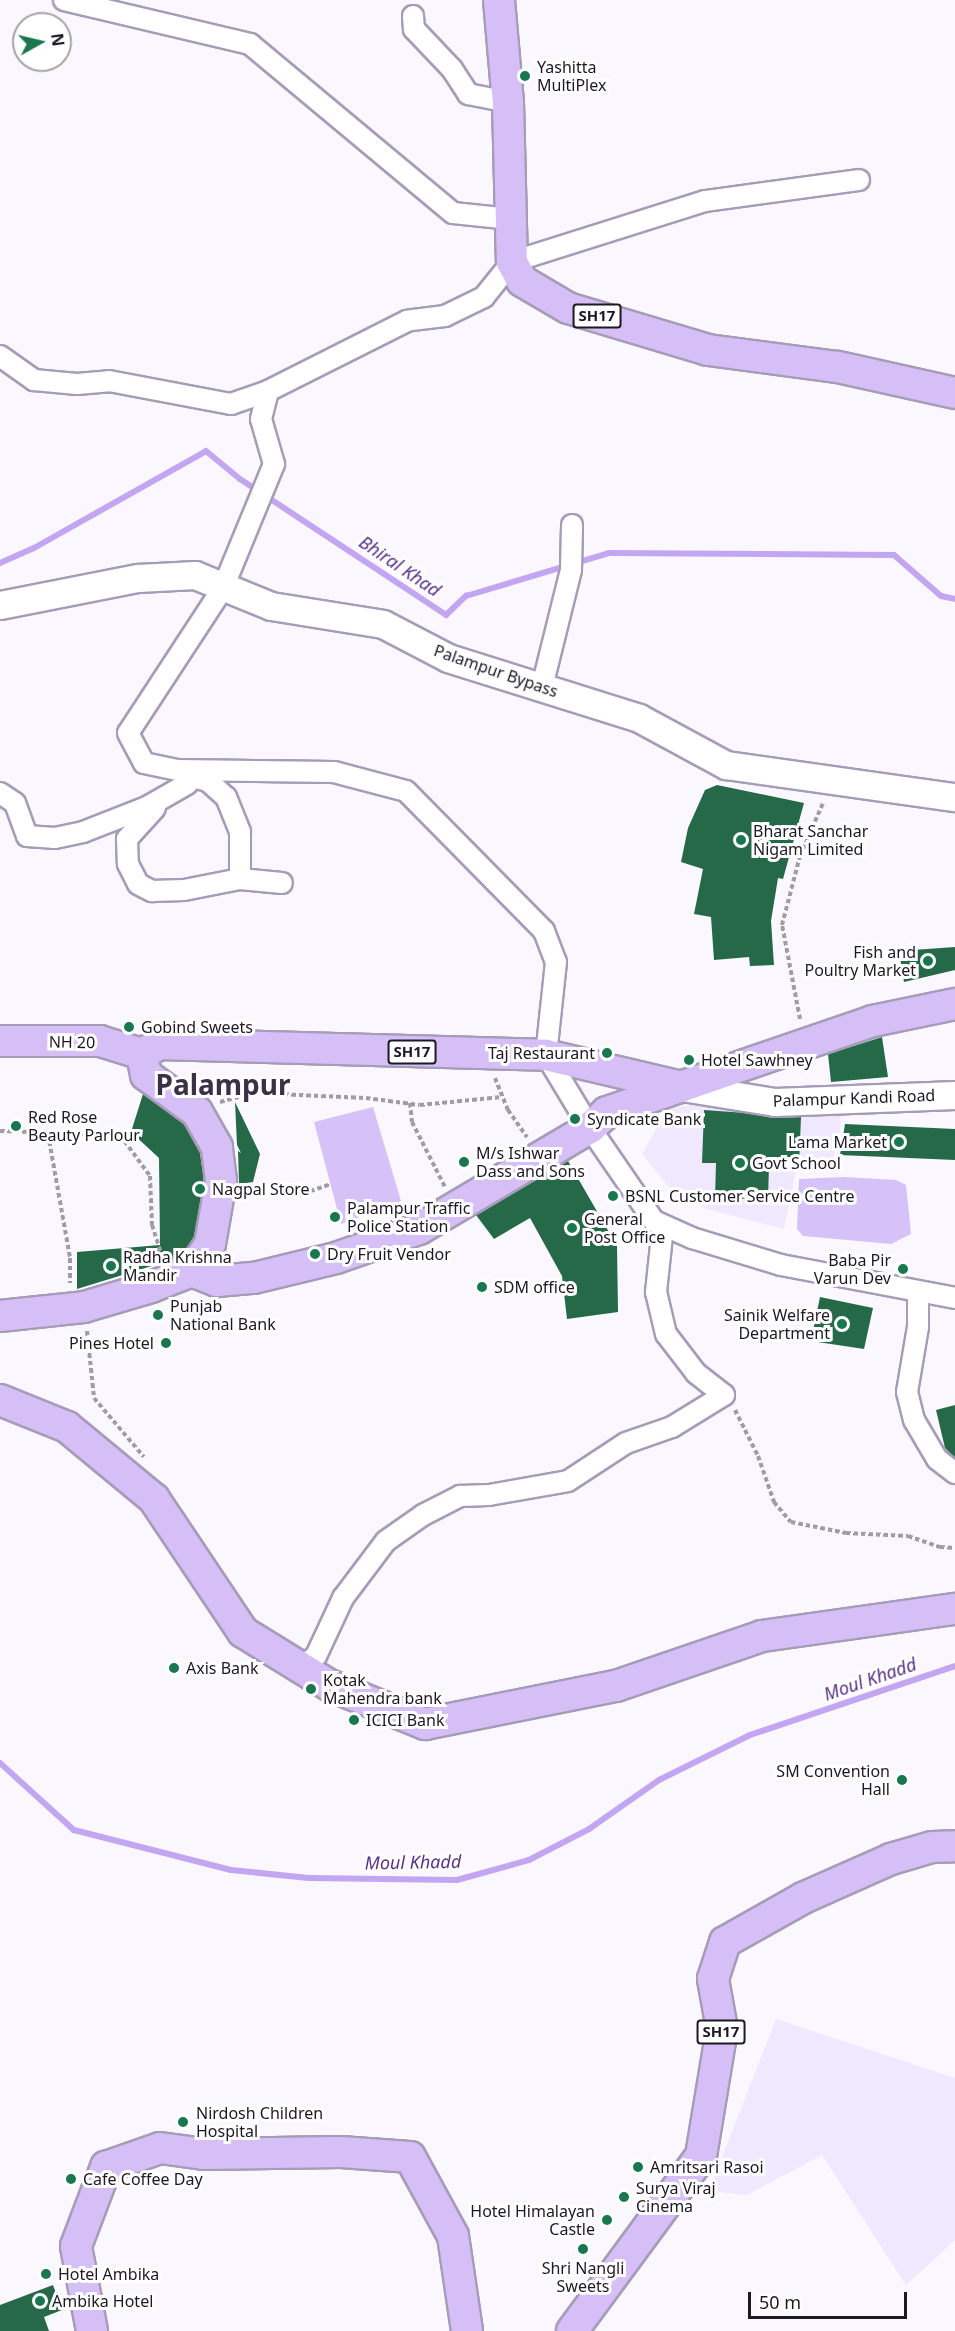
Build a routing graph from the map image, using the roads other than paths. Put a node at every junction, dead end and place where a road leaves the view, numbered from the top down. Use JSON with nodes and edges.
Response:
{"nodes":[{"id":1,"x":64,"y":0,"type":"edge"},
{"id":2,"x":499,"y":0,"type":"edge"},
{"id":3,"x":413,"y":16,"type":"dead end"},
{"id":4,"x":508,"y":102,"type":"junction"},
{"id":5,"x":859,"y":180,"type":"dead end"},
{"id":6,"x":511,"y":219,"type":"junction"},
{"id":7,"x":512,"y":262,"type":"junction"},
{"id":8,"x":0,"y":356,"type":"edge"},
{"id":9,"x":268,"y":391,"type":"junction"},
{"id":10,"x":955,"y":393,"type":"edge"},
{"id":11,"x":572,"y":525,"type":"dead end"},
{"id":12,"x":223,"y":588,"type":"junction"},
{"id":13,"x":0,"y":605,"type":"edge"},
{"id":14,"x":542,"y":687,"type":"junction"},
{"id":15,"x":194,"y":774,"type":"junction"},
{"id":16,"x":0,"y":793,"type":"edge"},
{"id":17,"x":955,"y":797,"type":"edge"},
{"id":18,"x":159,"y":799,"type":"junction"},
{"id":19,"x":240,"y":879,"type":"junction"},
{"id":20,"x":282,"y":883,"type":"dead end"},
{"id":21,"x":955,"y":1004,"type":"edge"},
{"id":22,"x":0,"y":1041,"type":"edge"},
{"id":23,"x":142,"y":1054,"type":"junction"},
{"id":24,"x":546,"y":1055,"type":"junction"},
{"id":25,"x":682,"y":1087,"type":"junction"},
{"id":26,"x":955,"y":1095,"type":"edge"},
{"id":27,"x":590,"y":1128,"type":"junction"},
{"id":28,"x":663,"y":1226,"type":"junction"},
{"id":29,"x":192,"y":1271,"type":"junction"},
{"id":30,"x":918,"y":1293,"type":"junction"},
{"id":31,"x":955,"y":1298,"type":"edge"},
{"id":32,"x":0,"y":1316,"type":"edge"},
{"id":33,"x":0,"y":1400,"type":"edge"},
{"id":34,"x":955,"y":1473,"type":"edge"},
{"id":35,"x":955,"y":1609,"type":"edge"},
{"id":36,"x":302,"y":1668,"type":"junction"},
{"id":37,"x":955,"y":1846,"type":"edge"},
{"id":38,"x":92,"y":2331,"type":"edge"},
{"id":39,"x":467,"y":2331,"type":"edge"},
{"id":40,"x":572,"y":2331,"type":"edge"}],
"edges":[{"from":1,"to":6,"type":"street"},
{"from":2,"to":4,"type":"main road"},
{"from":3,"to":4,"type":"street"},
{"from":4,"to":6,"type":"main road"},
{"from":5,"to":7,"type":"street"},
{"from":6,"to":7,"type":"main road"},
{"from":7,"to":9,"type":"street"},
{"from":7,"to":10,"type":"main road","number":"SH17"},
{"from":8,"to":9,"type":"street"},
{"from":9,"to":12,"type":"street"},
{"from":11,"to":14,"type":"street"},
{"from":12,"to":13,"type":"street","name":"Palampur Bypass"},
{"from":12,"to":14,"type":"street","name":"Palampur Bypass"},
{"from":12,"to":15,"type":"street"},
{"from":14,"to":17,"type":"street","name":"Palampur Bypass"},
{"from":15,"to":18,"type":"street"},
{"from":15,"to":19,"type":"street"},
{"from":15,"to":24,"type":"street"},
{"from":16,"to":18,"type":"street"},
{"from":18,"to":19,"type":"street"},
{"from":19,"to":20,"type":"street"},
{"from":21,"to":25,"type":"main road"},
{"from":22,"to":23,"type":"main road","name":"NH 20"},
{"from":23,"to":24,"type":"main road","number":"SH17"},
{"from":23,"to":29,"type":"main road"},
{"from":24,"to":25,"type":"main road","number":"SH17"},
{"from":24,"to":27,"type":"street"},
{"from":25,"to":26,"type":"street","name":"Palampur Kandi Road"},
{"from":25,"to":27,"type":"main road"},
{"from":27,"to":28,"type":"street"},
{"from":27,"to":29,"type":"main road"},
{"from":28,"to":30,"type":"street"},
{"from":28,"to":36,"type":"street"},
{"from":29,"to":32,"type":"main road"},
{"from":30,"to":31,"type":"street"},
{"from":30,"to":34,"type":"street"},
{"from":33,"to":36,"type":"main road"},
{"from":35,"to":36,"type":"main road"},
{"from":37,"to":40,"type":"main road","number":"SH17"},
{"from":38,"to":39,"type":"main road"}]}
